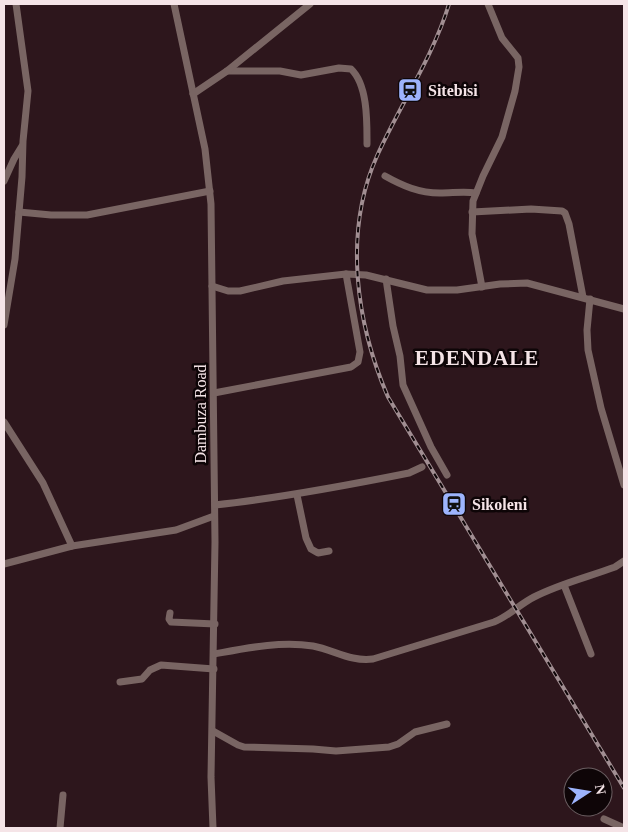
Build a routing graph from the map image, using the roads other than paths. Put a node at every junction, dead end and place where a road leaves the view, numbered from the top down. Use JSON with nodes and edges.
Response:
{"nodes":[{"id":1,"x":16,"y":4,"type":"edge"},
{"id":2,"x":174,"y":4,"type":"edge"},
{"id":3,"x":310,"y":4,"type":"edge"},
{"id":4,"x":488,"y":4,"type":"edge"},
{"id":5,"x":227,"y":71,"type":"junction"},
{"id":6,"x":193,"y":94,"type":"junction"},
{"id":7,"x":367,"y":144,"type":"dead end"},
{"id":8,"x":22,"y":145,"type":"junction"},
{"id":9,"x":384,"y":176,"type":"dead end"},
{"id":10,"x":4,"y":181,"type":"edge"},
{"id":11,"x":210,"y":192,"type":"junction"},
{"id":12,"x":476,"y":193,"type":"junction"},
{"id":13,"x":19,"y":212,"type":"junction"},
{"id":14,"x":472,"y":212,"type":"junction"},
{"id":15,"x":346,"y":274,"type":"junction"},
{"id":16,"x":386,"y":280,"type":"junction"},
{"id":17,"x":212,"y":286,"type":"junction"},
{"id":18,"x":482,"y":286,"type":"junction"},
{"id":19,"x":587,"y":298,"type":"junction"},
{"id":20,"x":624,"y":309,"type":"edge"},
{"id":21,"x":4,"y":325,"type":"edge"},
{"id":22,"x":214,"y":393,"type":"junction"},
{"id":23,"x":4,"y":422,"type":"edge"},
{"id":24,"x":422,"y":468,"type":"dead end"},
{"id":25,"x":447,"y":475,"type":"dead end"},
{"id":26,"x":624,"y":485,"type":"edge"},
{"id":27,"x":297,"y":495,"type":"junction"},
{"id":28,"x":215,"y":505,"type":"junction"},
{"id":29,"x":214,"y":516,"type":"junction"},
{"id":30,"x":72,"y":546,"type":"junction"},
{"id":31,"x":329,"y":551,"type":"dead end"},
{"id":32,"x":624,"y":561,"type":"edge"},
{"id":33,"x":4,"y":564,"type":"edge"},
{"id":34,"x":564,"y":585,"type":"junction"},
{"id":35,"x":170,"y":613,"type":"dead end"},
{"id":36,"x":215,"y":624,"type":"junction"},
{"id":37,"x":214,"y":654,"type":"junction"},
{"id":38,"x":590,"y":654,"type":"dead end"},
{"id":39,"x":214,"y":669,"type":"junction"},
{"id":40,"x":120,"y":682,"type":"dead end"},
{"id":41,"x":447,"y":724,"type":"dead end"},
{"id":42,"x":213,"y":731,"type":"junction"},
{"id":43,"x":63,"y":795,"type":"dead end"},
{"id":44,"x":604,"y":818,"type":"dead end"},
{"id":45,"x":60,"y":828,"type":"edge"},
{"id":46,"x":213,"y":828,"type":"edge"},
{"id":47,"x":624,"y":828,"type":"edge"}],
"edges":[{"from":1,"to":8,"type":"street"},
{"from":2,"to":6,"type":"street","name":"Dambuza Road"},
{"from":3,"to":5,"type":"street"},
{"from":4,"to":12,"type":"street"},
{"from":5,"to":6,"type":"street"},
{"from":5,"to":7,"type":"street"},
{"from":6,"to":11,"type":"street","name":"Dambuza Road"},
{"from":8,"to":10,"type":"street"},
{"from":8,"to":13,"type":"street"},
{"from":9,"to":12,"type":"street"},
{"from":11,"to":13,"type":"street"},
{"from":11,"to":17,"type":"street","name":"Dambuza Road"},
{"from":12,"to":14,"type":"street"},
{"from":13,"to":21,"type":"street"},
{"from":14,"to":18,"type":"street"},
{"from":14,"to":19,"type":"street"},
{"from":15,"to":16,"type":"street"},
{"from":15,"to":17,"type":"street"},
{"from":15,"to":22,"type":"street"},
{"from":16,"to":18,"type":"street"},
{"from":16,"to":25,"type":"street"},
{"from":17,"to":22,"type":"street","name":"Dambuza Road"},
{"from":18,"to":19,"type":"street"},
{"from":19,"to":20,"type":"street"},
{"from":19,"to":26,"type":"street"},
{"from":22,"to":28,"type":"street","name":"Dambuza Road"},
{"from":23,"to":30,"type":"street"},
{"from":24,"to":27,"type":"street"},
{"from":27,"to":28,"type":"street"},
{"from":27,"to":31,"type":"street"},
{"from":28,"to":29,"type":"street","name":"Dambuza Road"},
{"from":29,"to":30,"type":"street"},
{"from":29,"to":36,"type":"street","name":"Dambuza Road"},
{"from":30,"to":33,"type":"street"},
{"from":32,"to":34,"type":"street"},
{"from":34,"to":37,"type":"street"},
{"from":34,"to":38,"type":"street"},
{"from":35,"to":36,"type":"street"},
{"from":36,"to":37,"type":"street","name":"Dambuza Road"},
{"from":37,"to":39,"type":"street","name":"Dambuza Road"},
{"from":39,"to":40,"type":"street"},
{"from":39,"to":42,"type":"street","name":"Dambuza Road"},
{"from":41,"to":42,"type":"street"},
{"from":42,"to":46,"type":"street","name":"Dambuza Road"},
{"from":43,"to":45,"type":"street"},
{"from":44,"to":47,"type":"street"}]}
